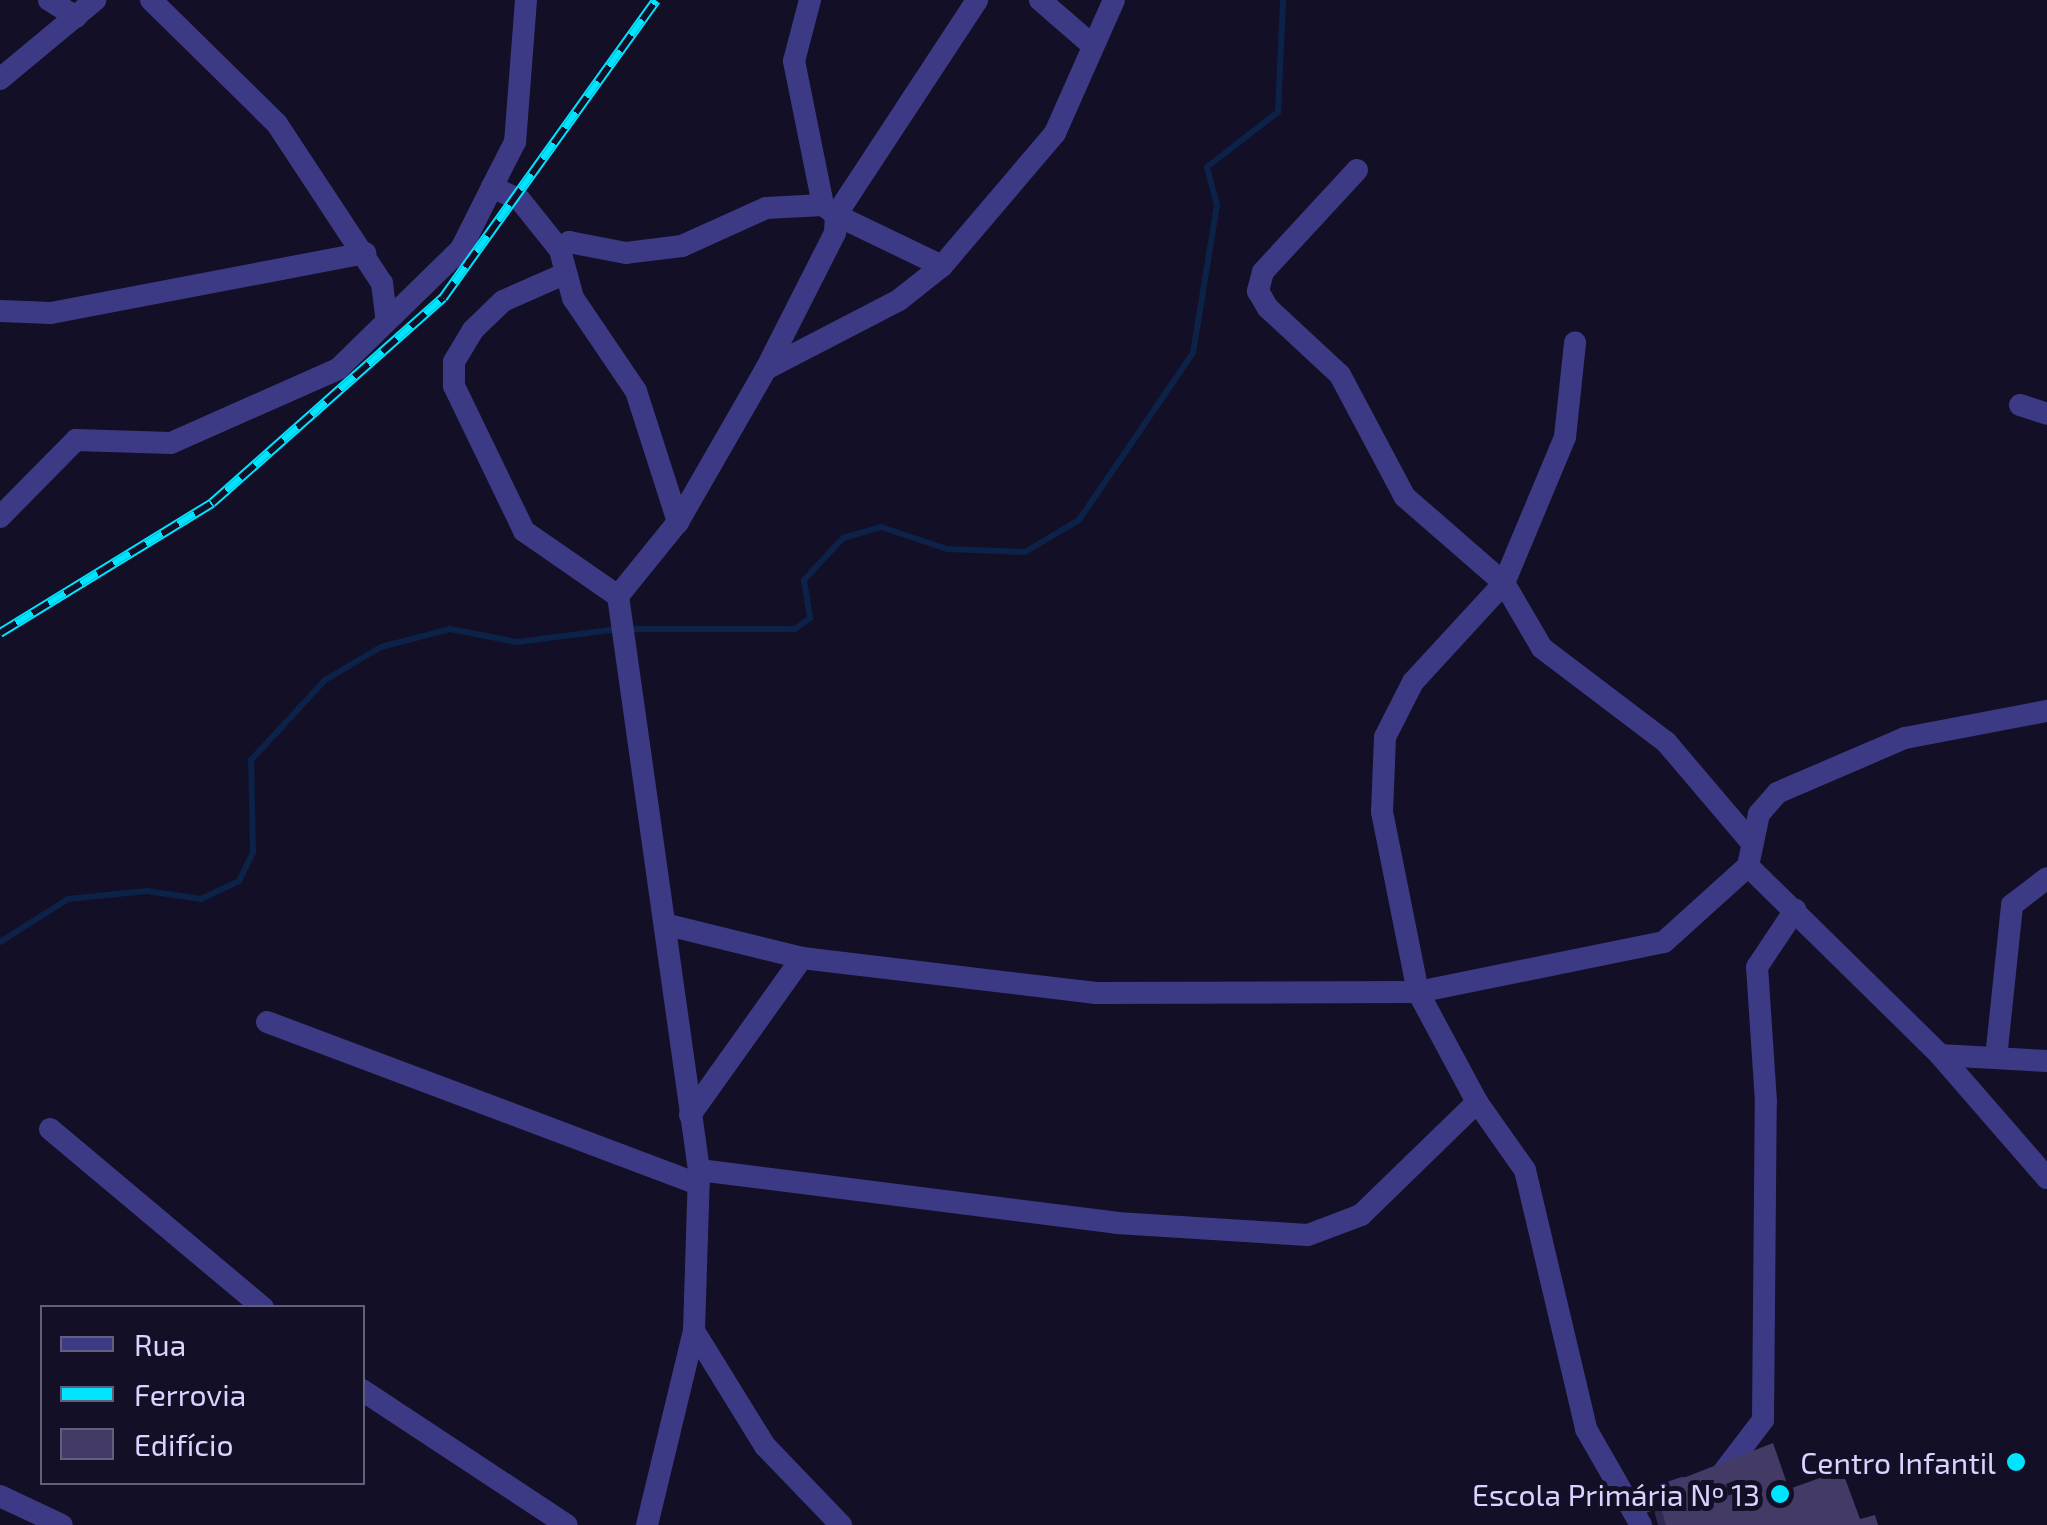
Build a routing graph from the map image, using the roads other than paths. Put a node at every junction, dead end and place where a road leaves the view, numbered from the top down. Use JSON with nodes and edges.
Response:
{"nodes":[{"id":1,"x":49,"y":0,"type":"edge"},
{"id":2,"x":94,"y":0,"type":"edge"},
{"id":3,"x":151,"y":0,"type":"edge"},
{"id":4,"x":526,"y":0,"type":"edge"},
{"id":5,"x":810,"y":0,"type":"edge"},
{"id":6,"x":977,"y":0,"type":"edge"},
{"id":7,"x":1040,"y":0,"type":"edge"},
{"id":8,"x":1114,"y":0,"type":"edge"},
{"id":9,"x":76,"y":18,"type":"junction"},
{"id":10,"x":1092,"y":45,"type":"junction"},
{"id":11,"x":0,"y":79,"type":"edge"},
{"id":12,"x":1357,"y":170,"type":"dead end"},
{"id":13,"x":492,"y":187,"type":"junction"},
{"id":14,"x":830,"y":210,"type":"junction"},
{"id":15,"x":560,"y":250,"type":"junction"},
{"id":16,"x":364,"y":253,"type":"junction"},
{"id":17,"x":942,"y":266,"type":"junction"},
{"id":18,"x":562,"y":275,"type":"junction"},
{"id":19,"x":0,"y":311,"type":"edge"},
{"id":20,"x":386,"y":316,"type":"junction"},
{"id":21,"x":1575,"y":343,"type":"dead end"},
{"id":22,"x":766,"y":369,"type":"junction"},
{"id":23,"x":2020,"y":406,"type":"dead end"},
{"id":24,"x":2047,"y":414,"type":"edge"},
{"id":25,"x":0,"y":517,"type":"edge"},
{"id":26,"x":678,"y":522,"type":"junction"},
{"id":27,"x":1504,"y":583,"type":"junction"},
{"id":28,"x":619,"y":603,"type":"junction"},
{"id":29,"x":2047,"y":711,"type":"edge"},
{"id":30,"x":1750,"y":854,"type":"junction"},
{"id":31,"x":2047,"y":878,"type":"edge"},
{"id":32,"x":1794,"y":910,"type":"junction"},
{"id":33,"x":668,"y":925,"type":"junction"},
{"id":34,"x":802,"y":958,"type":"junction"},
{"id":35,"x":1418,"y":992,"type":"junction"},
{"id":36,"x":267,"y":1022,"type":"dead end"},
{"id":37,"x":1940,"y":1056,"type":"junction"},
{"id":38,"x":1996,"y":1058,"type":"junction"},
{"id":39,"x":2047,"y":1061,"type":"edge"},
{"id":40,"x":1477,"y":1102,"type":"junction"},
{"id":41,"x":690,"y":1115,"type":"junction"},
{"id":42,"x":50,"y":1129,"type":"dead end"},
{"id":43,"x":699,"y":1177,"type":"junction"},
{"id":44,"x":2047,"y":1178,"type":"edge"},
{"id":45,"x":259,"y":1305,"type":"edge"},
{"id":46,"x":694,"y":1331,"type":"junction"},
{"id":47,"x":365,"y":1392,"type":"edge"},
{"id":48,"x":0,"y":1496,"type":"edge"},
{"id":49,"x":1636,"y":1516,"type":"edge"},
{"id":50,"x":20,"y":1517,"type":"edge"},
{"id":51,"x":62,"y":1525,"type":"edge"},
{"id":52,"x":567,"y":1525,"type":"edge"},
{"id":53,"x":646,"y":1525,"type":"edge"},
{"id":54,"x":841,"y":1525,"type":"edge"}],
"edges":[{"from":1,"to":9,"type":"street"},
{"from":2,"to":9,"type":"street"},
{"from":3,"to":16,"type":"street"},
{"from":4,"to":13,"type":"street"},
{"from":5,"to":14,"type":"street"},
{"from":6,"to":14,"type":"street"},
{"from":7,"to":10,"type":"street"},
{"from":8,"to":10,"type":"street"},
{"from":9,"to":11,"type":"street"},
{"from":10,"to":17,"type":"street"},
{"from":12,"to":27,"type":"street"},
{"from":13,"to":15,"type":"street"},
{"from":13,"to":20,"type":"street"},
{"from":14,"to":15,"type":"street"},
{"from":14,"to":17,"type":"street"},
{"from":14,"to":22,"type":"street"},
{"from":15,"to":18,"type":"street"},
{"from":16,"to":19,"type":"street"},
{"from":16,"to":20,"type":"street"},
{"from":17,"to":22,"type":"street"},
{"from":18,"to":26,"type":"street"},
{"from":18,"to":28,"type":"street"},
{"from":20,"to":25,"type":"street"},
{"from":21,"to":27,"type":"street"},
{"from":22,"to":26,"type":"street"},
{"from":23,"to":24,"type":"street"},
{"from":26,"to":28,"type":"street"},
{"from":27,"to":30,"type":"street"},
{"from":27,"to":35,"type":"street"},
{"from":28,"to":33,"type":"street"},
{"from":29,"to":30,"type":"street"},
{"from":30,"to":32,"type":"street"},
{"from":30,"to":35,"type":"street"},
{"from":31,"to":38,"type":"street"},
{"from":32,"to":37,"type":"street"},
{"from":32,"to":49,"type":"street"},
{"from":33,"to":34,"type":"street"},
{"from":33,"to":41,"type":"street"},
{"from":34,"to":35,"type":"street"},
{"from":34,"to":41,"type":"street"},
{"from":35,"to":40,"type":"street"},
{"from":36,"to":43,"type":"street"},
{"from":37,"to":38,"type":"street"},
{"from":37,"to":44,"type":"street"},
{"from":38,"to":39,"type":"street"},
{"from":40,"to":43,"type":"street"},
{"from":40,"to":49,"type":"street"},
{"from":41,"to":43,"type":"street"},
{"from":42,"to":45,"type":"street"},
{"from":43,"to":46,"type":"street"},
{"from":46,"to":53,"type":"street"},
{"from":46,"to":54,"type":"street"},
{"from":47,"to":52,"type":"street"},
{"from":48,"to":50,"type":"street"},
{"from":50,"to":51,"type":"street"}]}
